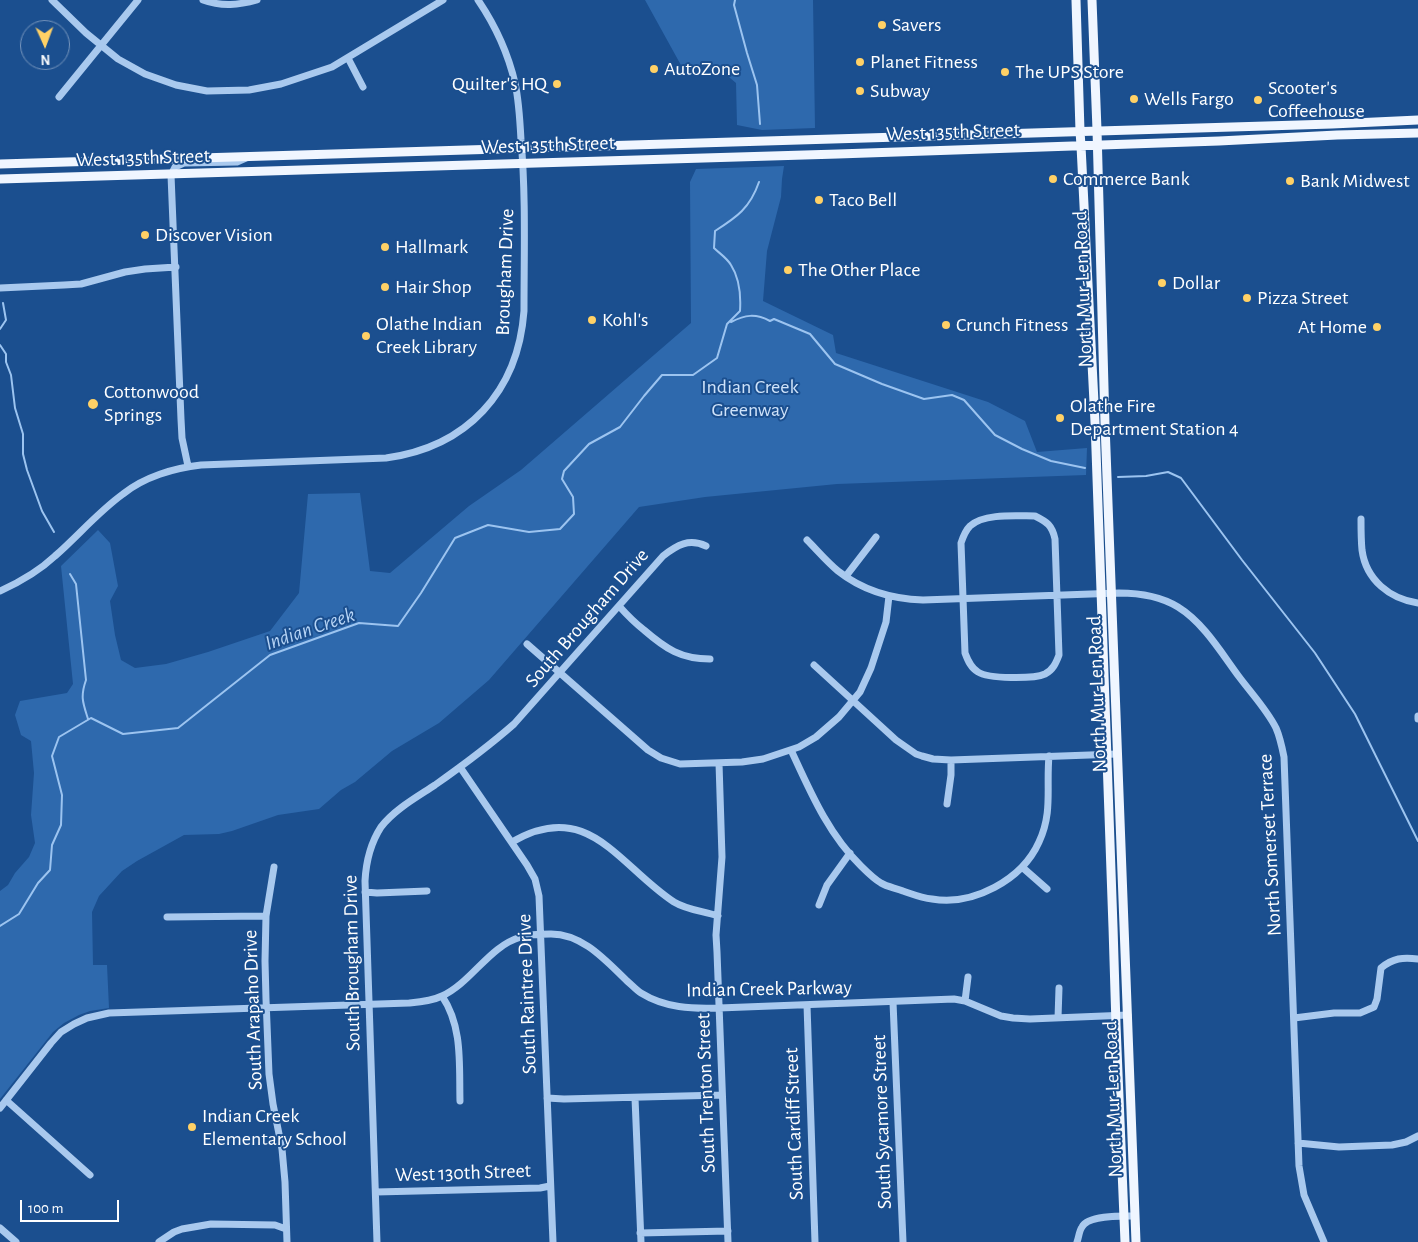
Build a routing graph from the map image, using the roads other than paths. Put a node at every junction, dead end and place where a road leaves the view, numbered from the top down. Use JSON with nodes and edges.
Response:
{"nodes":[{"id":1,"x":52,"y":0,"type":"edge"},
{"id":2,"x":138,"y":0,"type":"edge"},
{"id":3,"x":204,"y":0,"type":"edge"},
{"id":4,"x":257,"y":0,"type":"edge"},
{"id":5,"x":444,"y":0,"type":"edge"},
{"id":6,"x":478,"y":0,"type":"edge"},
{"id":7,"x":1076,"y":0,"type":"edge"},
{"id":8,"x":1092,"y":0,"type":"edge"},
{"id":9,"x":101,"y":45,"type":"junction"},
{"id":10,"x":348,"y":58,"type":"junction"},
{"id":11,"x":363,"y":87,"type":"dead end"},
{"id":12,"x":59,"y":97,"type":"dead end"},
{"id":13,"x":1418,"y":120,"type":"edge"},
{"id":14,"x":1097,"y":130,"type":"junction"},
{"id":15,"x":1080,"y":131,"type":"junction"},
{"id":16,"x":1418,"y":133,"type":"edge"},
{"id":17,"x":1097,"y":145,"type":"junction"},
{"id":18,"x":1082,"y":146,"type":"junction"},
{"id":19,"x":522,"y":148,"type":"junction"},
{"id":20,"x":253,"y":156,"type":"junction"},
{"id":21,"x":524,"y":163,"type":"junction"},
{"id":22,"x":0,"y":164,"type":"edge"},
{"id":23,"x":171,"y":175,"type":"junction"},
{"id":24,"x":0,"y":179,"type":"edge"},
{"id":25,"x":176,"y":267,"type":"junction"},
{"id":26,"x":0,"y":288,"type":"edge"},
{"id":27,"x":188,"y":466,"type":"junction"},
{"id":28,"x":1361,"y":519,"type":"dead end"},
{"id":29,"x":876,"y":537,"type":"dead end"},
{"id":30,"x":807,"y":540,"type":"dead end"},
{"id":31,"x":706,"y":546,"type":"dead end"},
{"id":32,"x":846,"y":576,"type":"junction"},
{"id":33,"x":0,"y":591,"type":"edge"},
{"id":34,"x":1111,"y":593,"type":"junction"},
{"id":35,"x":1101,"y":594,"type":"junction"},
{"id":36,"x":1057,"y":595,"type":"junction"},
{"id":37,"x":889,"y":596,"type":"junction"},
{"id":38,"x":962,"y":598,"type":"junction"},
{"id":39,"x":1418,"y":603,"type":"edge"},
{"id":40,"x":619,"y":606,"type":"junction"},
{"id":41,"x":527,"y":644,"type":"dead end"},
{"id":42,"x":710,"y":659,"type":"dead end"},
{"id":43,"x":814,"y":665,"type":"dead end"},
{"id":44,"x":560,"y":673,"type":"junction"},
{"id":45,"x":852,"y":701,"type":"junction"},
{"id":46,"x":790,"y":750,"type":"junction"},
{"id":47,"x":1107,"y":754,"type":"junction"},
{"id":48,"x":1117,"y":754,"type":"junction"},
{"id":49,"x":1049,"y":756,"type":"junction"},
{"id":50,"x":951,"y":760,"type":"junction"},
{"id":51,"x":719,"y":763,"type":"junction"},
{"id":52,"x":460,"y":767,"type":"junction"},
{"id":53,"x":947,"y":804,"type":"dead end"},
{"id":54,"x":512,"y":842,"type":"junction"},
{"id":55,"x":850,"y":853,"type":"junction"},
{"id":56,"x":274,"y":866,"type":"dead end"},
{"id":57,"x":1022,"y":867,"type":"junction"},
{"id":58,"x":1047,"y":889,"type":"dead end"},
{"id":59,"x":427,"y":891,"type":"dead end"},
{"id":60,"x":365,"y":892,"type":"junction"},
{"id":61,"x":819,"y":905,"type":"dead end"},
{"id":62,"x":266,"y":916,"type":"junction"},
{"id":63,"x":718,"y":916,"type":"junction"},
{"id":64,"x":167,"y":917,"type":"dead end"},
{"id":65,"x":541,"y":934,"type":"junction"},
{"id":66,"x":1418,"y":959,"type":"edge"},
{"id":67,"x":968,"y":977,"type":"dead end"},
{"id":68,"x":1059,"y":988,"type":"dead end"},
{"id":69,"x":442,"y":996,"type":"junction"},
{"id":70,"x":965,"y":1001,"type":"junction"},
{"id":71,"x":894,"y":1002,"type":"junction"},
{"id":72,"x":369,"y":1004,"type":"junction"},
{"id":73,"x":807,"y":1006,"type":"junction"},
{"id":74,"x":266,"y":1008,"type":"junction"},
{"id":75,"x":719,"y":1008,"type":"junction"},
{"id":76,"x":1116,"y":1015,"type":"junction"},
{"id":77,"x":1128,"y":1015,"type":"junction"},
{"id":78,"x":1058,"y":1018,"type":"junction"},
{"id":79,"x":1294,"y":1018,"type":"junction"},
{"id":80,"x":722,"y":1095,"type":"junction"},
{"id":81,"x":547,"y":1098,"type":"junction"},
{"id":82,"x":635,"y":1098,"type":"junction"},
{"id":83,"x":6,"y":1100,"type":"junction"},
{"id":84,"x":460,"y":1101,"type":"dead end"},
{"id":85,"x":0,"y":1108,"type":"edge"},
{"id":86,"x":1418,"y":1136,"type":"edge"},
{"id":87,"x":1298,"y":1143,"type":"junction"},
{"id":88,"x":90,"y":1175,"type":"dead end"},
{"id":89,"x":550,"y":1186,"type":"junction"},
{"id":90,"x":376,"y":1192,"type":"junction"},
{"id":91,"x":1124,"y":1216,"type":"junction"},
{"id":92,"x":1135,"y":1216,"type":"junction"},
{"id":93,"x":0,"y":1228,"type":"edge"},
{"id":94,"x":286,"y":1229,"type":"junction"},
{"id":95,"x":728,"y":1231,"type":"junction"},
{"id":96,"x":640,"y":1233,"type":"junction"},
{"id":97,"x":16,"y":1242,"type":"edge"},
{"id":98,"x":159,"y":1242,"type":"edge"},
{"id":99,"x":287,"y":1242,"type":"edge"},
{"id":100,"x":377,"y":1242,"type":"edge"},
{"id":101,"x":553,"y":1242,"type":"edge"},
{"id":102,"x":641,"y":1242,"type":"edge"},
{"id":103,"x":728,"y":1242,"type":"edge"},
{"id":104,"x":815,"y":1242,"type":"edge"},
{"id":105,"x":903,"y":1242,"type":"edge"},
{"id":106,"x":1077,"y":1242,"type":"edge"},
{"id":107,"x":1125,"y":1242,"type":"edge"},
{"id":108,"x":1136,"y":1242,"type":"edge"},
{"id":109,"x":1324,"y":1242,"type":"edge"}],
"edges":[{"from":1,"to":9,"type":"street"},
{"from":2,"to":9,"type":"street"},
{"from":3,"to":4,"type":"street"},
{"from":5,"to":10,"type":"street"},
{"from":6,"to":19,"type":"street","name":"Brougham Drive"},
{"from":7,"to":15,"type":"main road","name":"North Mur-Len Road"},
{"from":8,"to":14,"type":"main road","name":"North Mur-Len Road"},
{"from":9,"to":10,"type":"street"},
{"from":9,"to":12,"type":"street"},
{"from":10,"to":11,"type":"street"},
{"from":13,"to":14,"type":"main road","name":"West 135th Street"},
{"from":14,"to":15,"type":"main road","name":"West 135th Street"},
{"from":14,"to":17,"type":"main road","name":"North Mur-Len Road"},
{"from":15,"to":18,"type":"main road","name":"North Mur-Len Road"},
{"from":15,"to":19,"type":"main road","name":"West 135th Street"},
{"from":16,"to":17,"type":"main road","name":"West 135th Street"},
{"from":17,"to":18,"type":"main road","name":"West 135th Street"},
{"from":17,"to":34,"type":"main road","name":"North Mur-Len Road"},
{"from":18,"to":21,"type":"main road","name":"West 135th Street"},
{"from":18,"to":35,"type":"main road","name":"North Mur-Len Road"},
{"from":19,"to":20,"type":"main road","name":"West 135th Street"},
{"from":19,"to":21,"type":"street","name":"Brougham Drive"},
{"from":20,"to":22,"type":"main road","name":"West 135th Street"},
{"from":20,"to":23,"type":"street"},
{"from":21,"to":23,"type":"main road","name":"West 135th Street"},
{"from":21,"to":27,"type":"street","name":"Brougham Drive"},
{"from":23,"to":24,"type":"main road","name":"West 135th Street"},
{"from":23,"to":25,"type":"street"},
{"from":25,"to":26,"type":"street"},
{"from":25,"to":27,"type":"street"},
{"from":27,"to":33,"type":"street","name":"Brougham Drive"},
{"from":28,"to":39,"type":"street"},
{"from":29,"to":32,"type":"street"},
{"from":30,"to":32,"type":"street","name":"North Somerset Terrace"},
{"from":31,"to":40,"type":"street","name":"South Brougham Drive"},
{"from":32,"to":37,"type":"street","name":"North Somerset Terrace"},
{"from":34,"to":35,"type":"street","name":"North Somerset Terrace"},
{"from":34,"to":48,"type":"main road","name":"North Mur-Len Road"},
{"from":34,"to":79,"type":"street","name":"North Somerset Terrace"},
{"from":35,"to":36,"type":"street","name":"North Somerset Terrace"},
{"from":35,"to":47,"type":"main road","name":"North Mur-Len Road"},
{"from":36,"to":38,"type":"street","name":"North Somerset Terrace"},
{"from":36,"to":38,"type":"street"},
{"from":36,"to":38,"type":"street"},
{"from":37,"to":38,"type":"street","name":"North Somerset Terrace"},
{"from":37,"to":45,"type":"street"},
{"from":40,"to":42,"type":"street"},
{"from":40,"to":44,"type":"street","name":"South Brougham Drive"},
{"from":41,"to":44,"type":"street"},
{"from":43,"to":45,"type":"street"},
{"from":44,"to":51,"type":"street"},
{"from":44,"to":52,"type":"street","name":"South Brougham Drive"},
{"from":45,"to":46,"type":"street"},
{"from":45,"to":50,"type":"street"},
{"from":46,"to":51,"type":"street"},
{"from":46,"to":55,"type":"street"},
{"from":47,"to":48,"type":"street"},
{"from":47,"to":49,"type":"street"},
{"from":47,"to":76,"type":"main road","name":"North Mur-Len Road"},
{"from":48,"to":77,"type":"main road","name":"North Mur-Len Road"},
{"from":49,"to":50,"type":"street"},
{"from":49,"to":57,"type":"street"},
{"from":50,"to":53,"type":"street"},
{"from":51,"to":63,"type":"street","name":"South Trenton Street"},
{"from":52,"to":54,"type":"street","name":"South Raintree Drive"},
{"from":52,"to":60,"type":"street","name":"South Brougham Drive"},
{"from":54,"to":63,"type":"street"},
{"from":54,"to":65,"type":"street","name":"South Raintree Drive"},
{"from":55,"to":57,"type":"street"},
{"from":55,"to":61,"type":"street"},
{"from":56,"to":62,"type":"street","name":"South Arapaho Drive"},
{"from":57,"to":58,"type":"street"},
{"from":59,"to":60,"type":"street"},
{"from":60,"to":72,"type":"street","name":"South Brougham Drive"},
{"from":62,"to":64,"type":"street"},
{"from":62,"to":74,"type":"street","name":"South Arapaho Drive"},
{"from":63,"to":75,"type":"street","name":"South Trenton Street"},
{"from":65,"to":69,"type":"street","name":"Indian Creek Parkway"},
{"from":65,"to":75,"type":"street","name":"Indian Creek Parkway"},
{"from":65,"to":81,"type":"street","name":"South Raintree Drive"},
{"from":66,"to":79,"type":"street"},
{"from":67,"to":70,"type":"street"},
{"from":68,"to":78,"type":"street"},
{"from":69,"to":72,"type":"street","name":"Indian Creek Parkway"},
{"from":69,"to":84,"type":"street"},
{"from":70,"to":71,"type":"street","name":"Indian Creek Parkway"},
{"from":70,"to":78,"type":"street","name":"Indian Creek Parkway"},
{"from":71,"to":73,"type":"street","name":"Indian Creek Parkway"},
{"from":71,"to":105,"type":"street","name":"South Sycamore Street"},
{"from":72,"to":74,"type":"street","name":"Indian Creek Parkway"},
{"from":72,"to":90,"type":"street","name":"South Brougham Drive"},
{"from":73,"to":75,"type":"street","name":"Indian Creek Parkway"},
{"from":73,"to":104,"type":"street","name":"South Cardiff Street"},
{"from":74,"to":83,"type":"street","name":"Indian Creek Parkway"},
{"from":74,"to":94,"type":"street","name":"South Arapaho Drive"},
{"from":75,"to":80,"type":"street","name":"South Trenton Street"},
{"from":76,"to":77,"type":"street","name":"Indian Creek Parkway"},
{"from":76,"to":78,"type":"street","name":"Indian Creek Parkway"},
{"from":76,"to":91,"type":"main road","name":"North Mur-Len Road"},
{"from":77,"to":92,"type":"main road","name":"North Mur-Len Road"},
{"from":79,"to":87,"type":"street","name":"North Somerset Terrace"},
{"from":80,"to":82,"type":"street"},
{"from":80,"to":95,"type":"street","name":"South Trenton Street"},
{"from":81,"to":82,"type":"street"},
{"from":81,"to":89,"type":"street","name":"South Raintree Drive"},
{"from":82,"to":96,"type":"street"},
{"from":83,"to":85,"type":"street","name":"Indian Creek Parkway"},
{"from":83,"to":88,"type":"street"},
{"from":86,"to":87,"type":"street"},
{"from":87,"to":109,"type":"street","name":"North Somerset Terrace"},
{"from":89,"to":90,"type":"street","name":"West 130th Street"},
{"from":89,"to":101,"type":"street","name":"South Raintree Drive"},
{"from":90,"to":100,"type":"street","name":"South Brougham Drive"},
{"from":91,"to":92,"type":"street"},
{"from":91,"to":106,"type":"street"},
{"from":91,"to":107,"type":"main road","name":"North Mur-Len Road"},
{"from":92,"to":108,"type":"main road","name":"North Mur-Len Road"},
{"from":93,"to":97,"type":"street"},
{"from":94,"to":98,"type":"street"},
{"from":94,"to":99,"type":"street","name":"South Arapaho Drive"},
{"from":95,"to":96,"type":"street"},
{"from":95,"to":103,"type":"street","name":"South Trenton Street"},
{"from":96,"to":102,"type":"street"}]}
